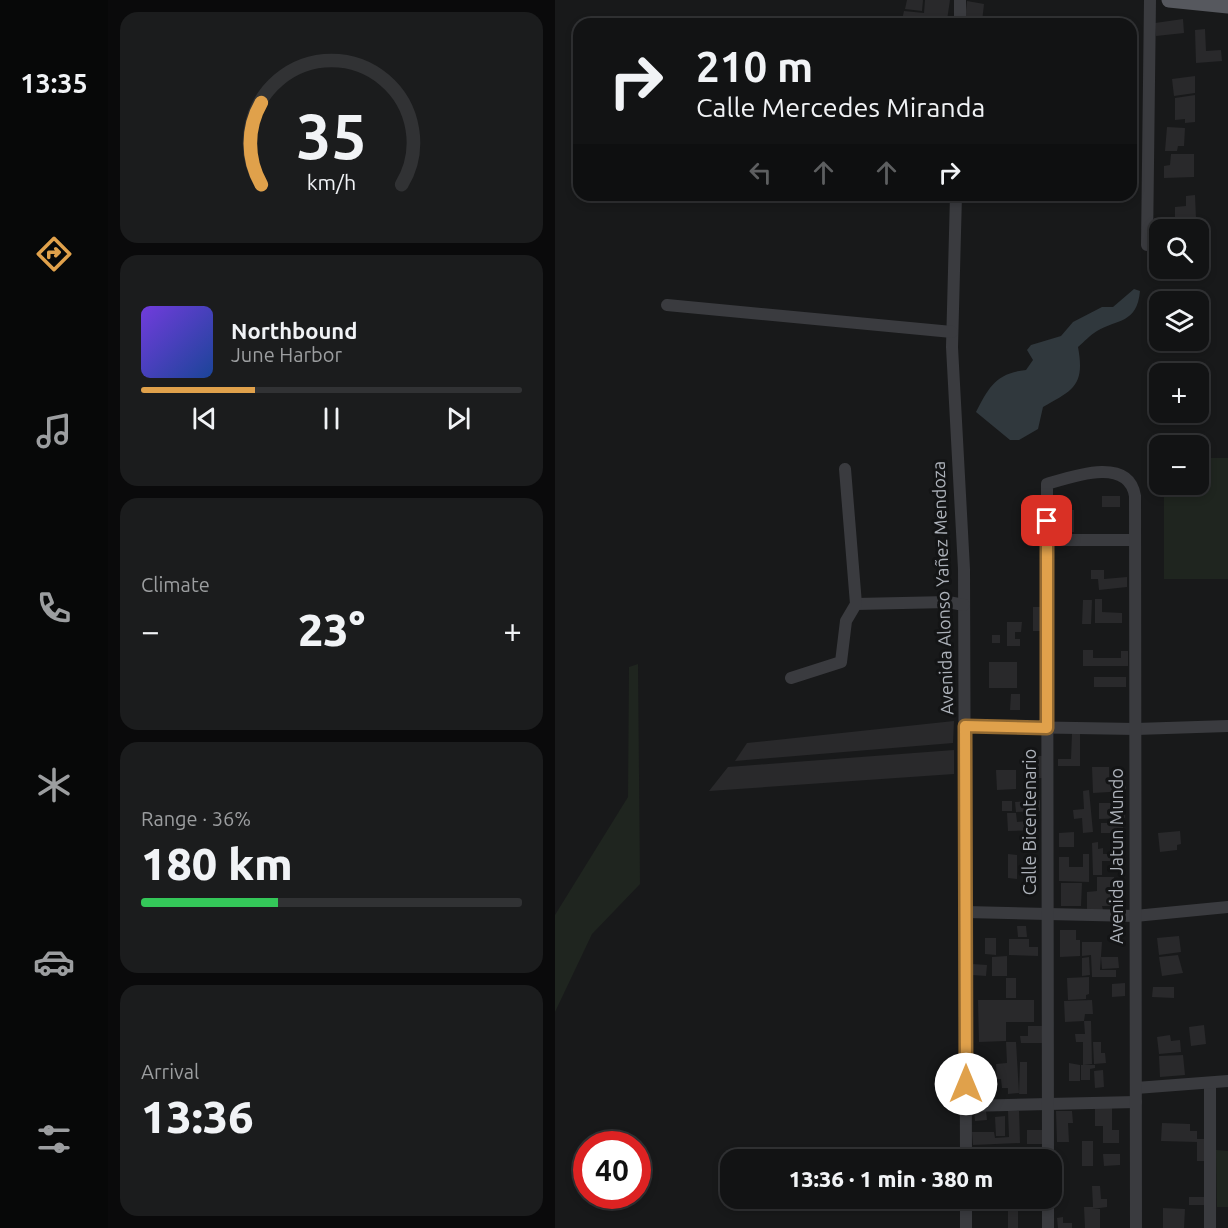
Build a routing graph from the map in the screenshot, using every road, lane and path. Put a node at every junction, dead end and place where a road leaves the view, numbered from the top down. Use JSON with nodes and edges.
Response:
{"nodes":[{"id":1,"x":960,"y":0,"type":"edge"},
{"id":2,"x":1150,"y":0,"type":"edge"},
{"id":3,"x":1169,"y":0,"type":"edge"},
{"id":4,"x":1227,"y":0,"type":"edge"},
{"id":5,"x":1228,"y":6,"type":"edge"},
{"id":6,"x":960,"y":18,"type":"edge"},
{"id":7,"x":956,"y":201,"type":"edge"},
{"id":8,"x":1147,"y":245,"type":"dead end"},
{"id":9,"x":667,"y":305,"type":"dead end"},
{"id":10,"x":952,"y":332,"type":"junction"},
{"id":11,"x":845,"y":469,"type":"dead end"},
{"id":12,"x":1134,"y":484,"type":"joint"},
{"id":13,"x":1047,"y":540,"type":"junction"},
{"id":14,"x":1134,"y":540,"type":"junction"},
{"id":15,"x":856,"y":604,"type":"junction"},
{"id":16,"x":964,"y":605,"type":"junction"},
{"id":17,"x":791,"y":678,"type":"dead end"},
{"id":18,"x":965,"y":726,"type":"junction"},
{"id":19,"x":1228,"y":726,"type":"edge"},
{"id":20,"x":1047,"y":728,"type":"junction"},
{"id":21,"x":1136,"y":729,"type":"junction"},
{"id":22,"x":1228,"y":907,"type":"edge"},
{"id":23,"x":966,"y":912,"type":"junction"},
{"id":24,"x":1048,"y":914,"type":"junction"},
{"id":25,"x":1135,"y":916,"type":"junction"},
{"id":26,"x":1228,"y":1081,"type":"edge"},
{"id":27,"x":1210,"y":1083,"type":"junction"},
{"id":28,"x":1136,"y":1088,"type":"junction"},
{"id":29,"x":1136,"y":1102,"type":"junction"},
{"id":30,"x":1048,"y":1105,"type":"junction"},
{"id":31,"x":966,"y":1106,"type":"junction"},
{"id":32,"x":966,"y":1149,"type":"edge"},
{"id":33,"x":1048,"y":1149,"type":"edge"},
{"id":34,"x":966,"y":1209,"type":"edge"},
{"id":35,"x":1048,"y":1209,"type":"edge"},
{"id":36,"x":966,"y":1228,"type":"edge"},
{"id":37,"x":1048,"y":1228,"type":"edge"},
{"id":38,"x":1136,"y":1228,"type":"edge"},
{"id":39,"x":1210,"y":1228,"type":"edge"}],
"edges":[{"from":1,"to":6,"type":"street"},
{"from":2,"to":8,"type":"street"},
{"from":3,"to":5,"type":"main road"},
{"from":4,"to":5,"type":"street"},
{"from":7,"to":10,"type":"street","name":"Avenida Alonso Yañez Mendoza"},
{"from":9,"to":10,"type":"street"},
{"from":10,"to":16,"type":"street","name":"Avenida Alonso Yañez Mendoza"},
{"from":11,"to":15,"type":"street"},
{"from":12,"to":13,"type":"street","name":"Calle Bicentenario"},
{"from":12,"to":14,"type":"street","name":"Avenida Jatun Mundo"},
{"from":13,"to":14,"type":"street"},
{"from":13,"to":20,"type":"street","name":"Calle Bicentenario"},
{"from":14,"to":21,"type":"street","name":"Avenida Jatun Mundo"},
{"from":15,"to":16,"type":"street"},
{"from":15,"to":17,"type":"street"},
{"from":16,"to":18,"type":"street","name":"Avenida Alonso Yañez Mendoza"},
{"from":18,"to":20,"type":"street"},
{"from":18,"to":23,"type":"street","name":"Avenida Alonso Yañez Mendoza"},
{"from":19,"to":21,"type":"street"},
{"from":20,"to":21,"type":"street"},
{"from":20,"to":24,"type":"street","name":"Calle Bicentenario"},
{"from":21,"to":25,"type":"street","name":"Avenida Jatun Mundo"},
{"from":22,"to":25,"type":"street"},
{"from":23,"to":24,"type":"street"},
{"from":23,"to":31,"type":"street","name":"Avenida Alonso Yañez Mendoza"},
{"from":24,"to":25,"type":"street"},
{"from":24,"to":30,"type":"street","name":"Calle Bicentenario"},
{"from":25,"to":28,"type":"street","name":"Avenida Jatun Mundo"},
{"from":26,"to":27,"type":"street"},
{"from":27,"to":28,"type":"street"},
{"from":27,"to":39,"type":"street"},
{"from":28,"to":29,"type":"street","name":"Avenida Jatun Mundo"},
{"from":29,"to":30,"type":"street"},
{"from":29,"to":38,"type":"street","name":"Avenida Jatun Mundo"},
{"from":30,"to":31,"type":"street"},
{"from":30,"to":33,"type":"street","name":"Calle Bicentenario"},
{"from":31,"to":32,"type":"street","name":"Avenida Alonso Yañez Mendoza"},
{"from":34,"to":36,"type":"street"},
{"from":35,"to":37,"type":"street"}]}
